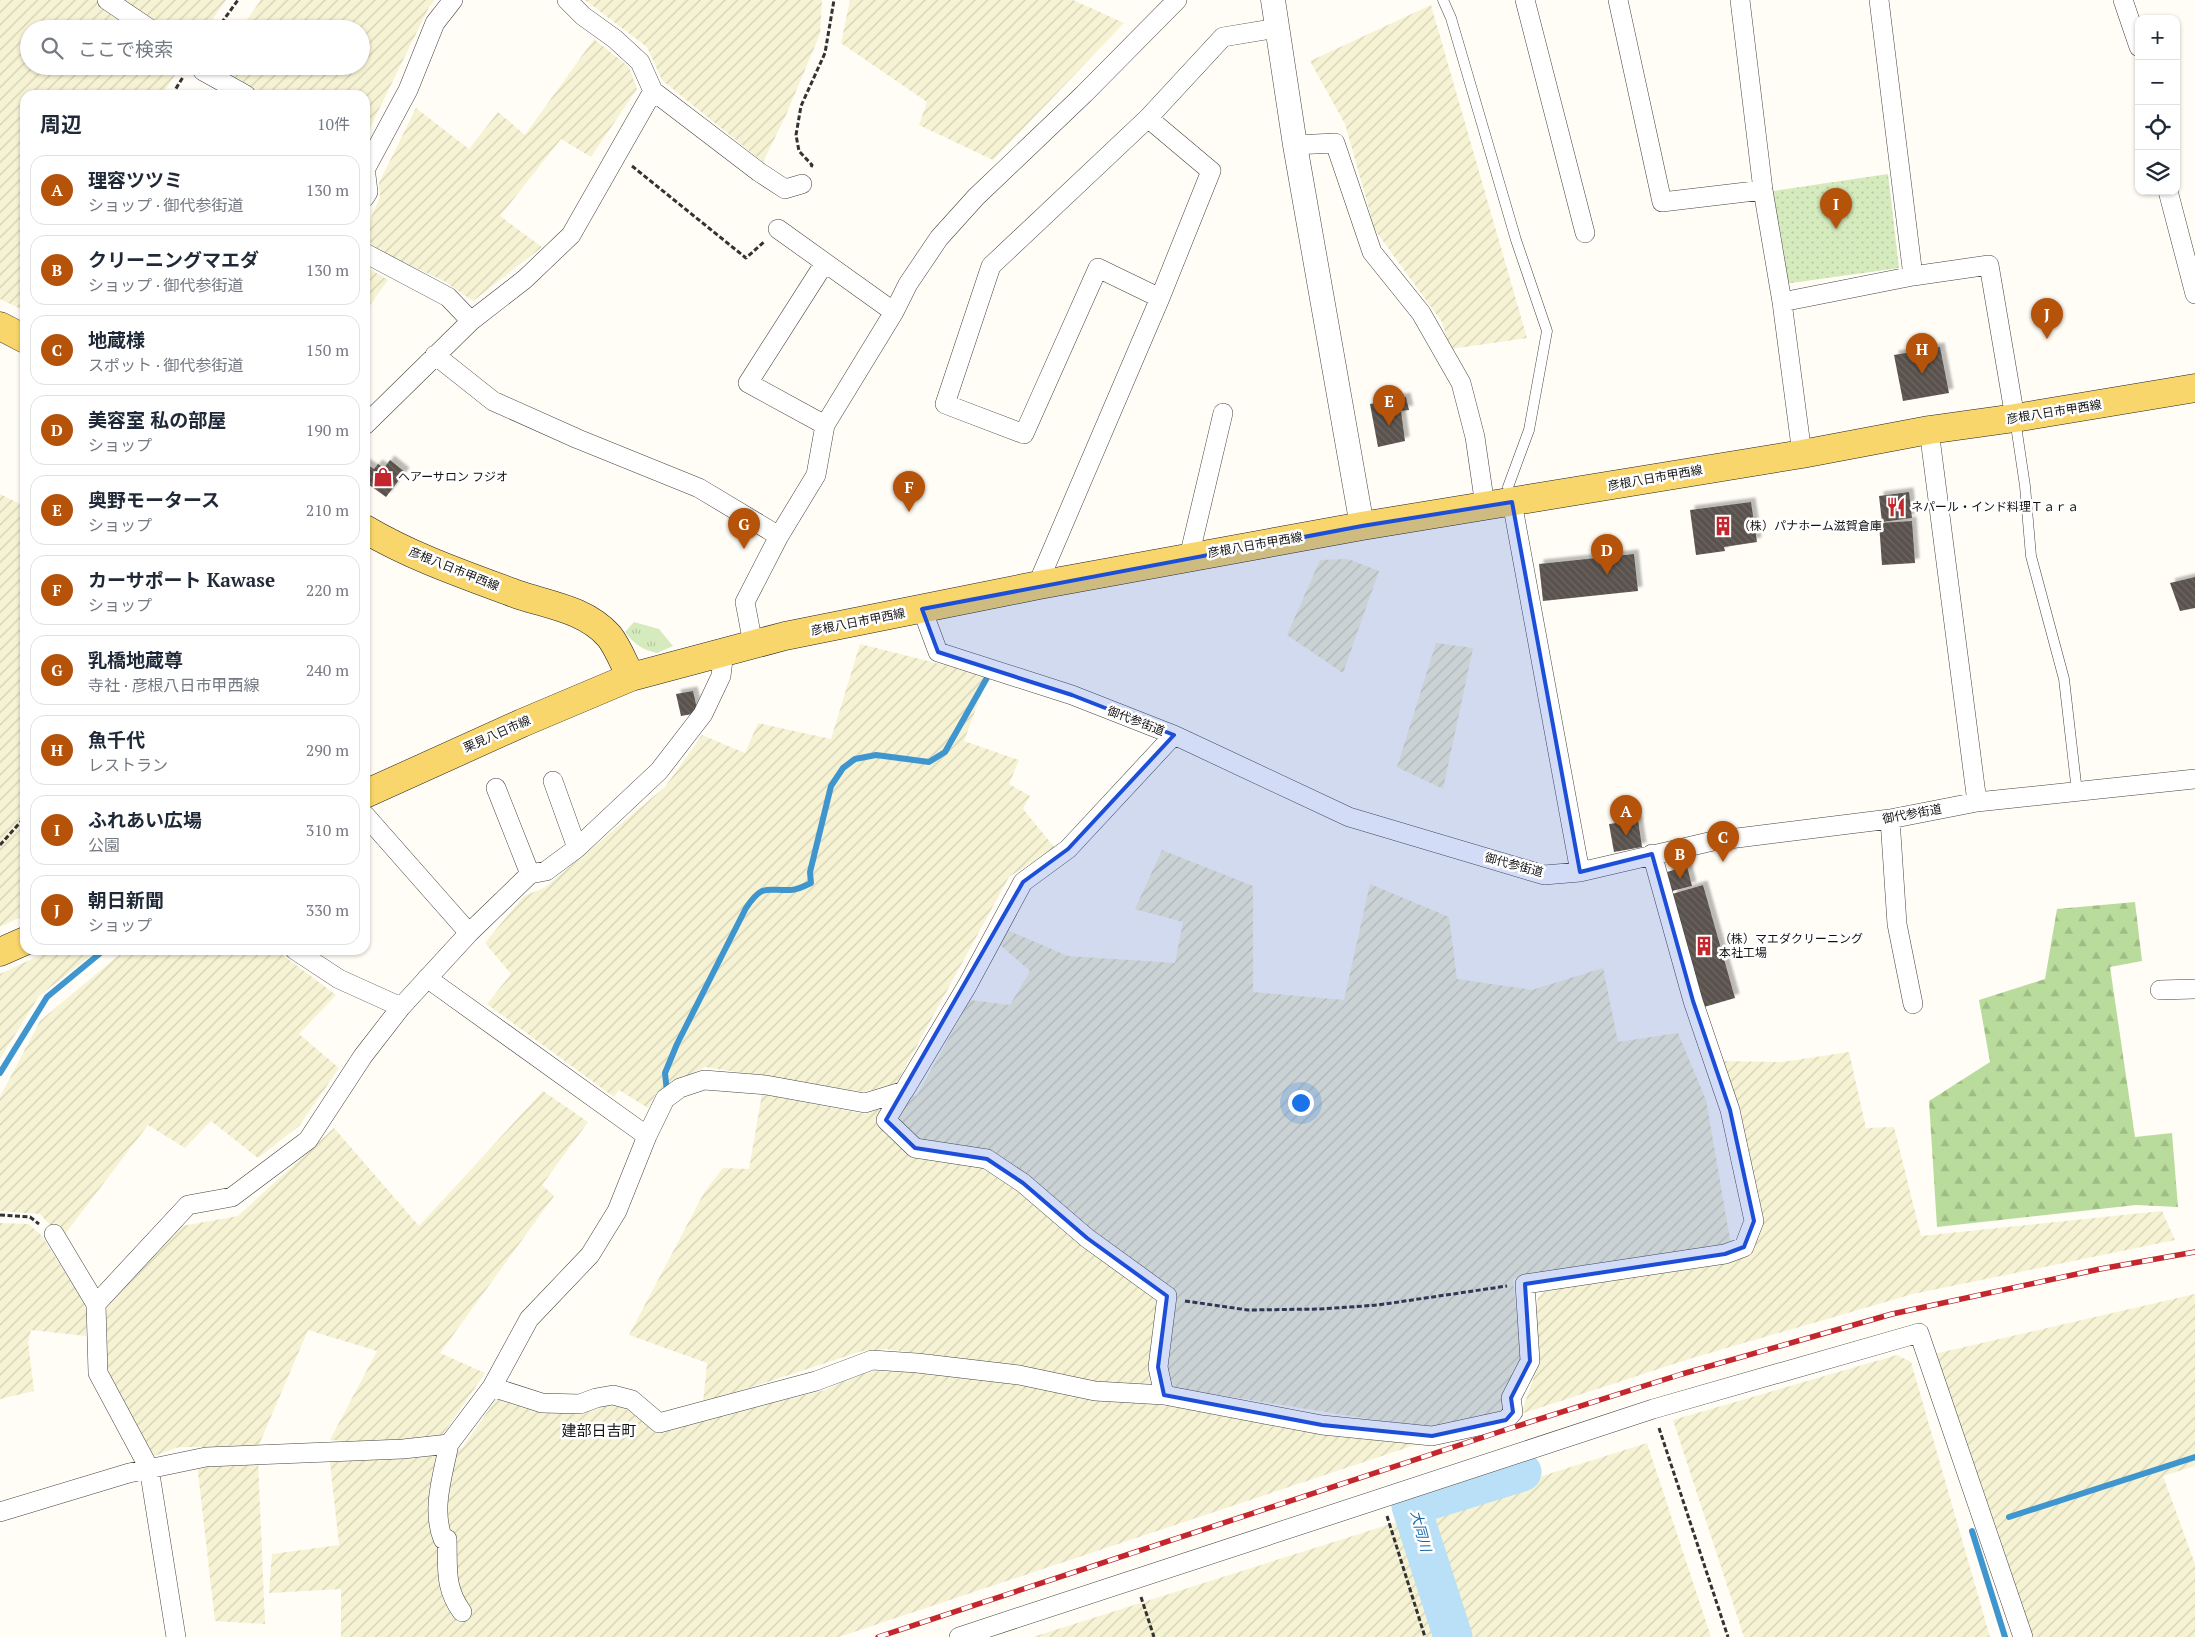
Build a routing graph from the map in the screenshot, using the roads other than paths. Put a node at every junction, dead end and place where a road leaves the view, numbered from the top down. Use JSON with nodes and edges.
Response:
{"nodes":[{"id":1,"x":107,"y":0,"type":"edge"},
{"id":2,"x":453,"y":0,"type":"edge"},
{"id":3,"x":566,"y":0,"type":"edge"},
{"id":4,"x":1177,"y":0,"type":"edge"},
{"id":5,"x":1443,"y":0,"type":"edge"},
{"id":6,"x":1525,"y":0,"type":"edge"},
{"id":7,"x":1618,"y":0,"type":"edge"},
{"id":8,"x":1740,"y":0,"type":"edge"},
{"id":9,"x":1879,"y":0,"type":"edge"},
{"id":10,"x":2123,"y":0,"type":"edge"},
{"id":11,"x":1273,"y":8,"type":"edge"},
{"id":12,"x":137,"y":20,"type":"edge"},
{"id":13,"x":2135,"y":35,"type":"edge"},
{"id":14,"x":210,"y":75,"type":"edge"},
{"id":15,"x":237,"y":90,"type":"edge"},
{"id":16,"x":653,"y":91,"type":"junction"},
{"id":17,"x":1148,"y":118,"type":"junction"},
{"id":18,"x":1295,"y":145,"type":"junction"},
{"id":19,"x":370,"y":159,"type":"edge"},
{"id":20,"x":802,"y":184,"type":"dead end"},
{"id":21,"x":1763,"y":190,"type":"junction"},
{"id":22,"x":2169,"y":195,"type":"edge"},
{"id":23,"x":778,"y":229,"type":"dead end"},
{"id":24,"x":1585,"y":233,"type":"dead end"},
{"id":25,"x":370,"y":256,"type":"edge"},
{"id":26,"x":824,"y":264,"type":"junction"},
{"id":27,"x":1913,"y":276,"type":"junction"},
{"id":28,"x":2195,"y":294,"type":"edge"},
{"id":29,"x":1160,"y":298,"type":"junction"},
{"id":30,"x":1782,"y":302,"type":"junction"},
{"id":31,"x":894,"y":312,"type":"junction"},
{"id":32,"x":471,"y":321,"type":"junction"},
{"id":33,"x":0,"y":326,"type":"edge"},
{"id":34,"x":20,"y":336,"type":"edge"},
{"id":35,"x":436,"y":355,"type":"junction"},
{"id":36,"x":2195,"y":388,"type":"edge"},
{"id":37,"x":1223,"y":414,"type":"dead end"},
{"id":38,"x":2014,"y":418,"type":"junction"},
{"id":39,"x":370,"y":421,"type":"edge"},
{"id":40,"x":826,"y":425,"type":"junction"},
{"id":41,"x":1929,"y":430,"type":"junction"},
{"id":42,"x":1802,"y":454,"type":"junction"},
{"id":43,"x":1512,"y":502,"type":"junction"},
{"id":44,"x":1485,"y":506,"type":"junction"},
{"id":45,"x":1362,"y":526,"type":"junction"},
{"id":46,"x":370,"y":532,"type":"edge"},
{"id":47,"x":779,"y":536,"type":"junction"},
{"id":48,"x":1189,"y":558,"type":"junction"},
{"id":49,"x":1039,"y":585,"type":"junction"},
{"id":50,"x":922,"y":609,"type":"junction"},
{"id":51,"x":753,"y":644,"type":"junction"},
{"id":52,"x":724,"y":652,"type":"junction"},
{"id":53,"x":631,"y":677,"type":"junction"},
{"id":54,"x":1174,"y":735,"type":"junction"},
{"id":55,"x":2195,"y":779,"type":"edge"},
{"id":56,"x":553,"y":781,"type":"dead end"},
{"id":57,"x":496,"y":788,"type":"dead end"},
{"id":58,"x":370,"y":792,"type":"edge"},
{"id":59,"x":2077,"y":792,"type":"junction"},
{"id":60,"x":1978,"y":802,"type":"junction"},
{"id":61,"x":1890,"y":819,"type":"junction"},
{"id":62,"x":370,"y":821,"type":"edge"},
{"id":63,"x":576,"y":848,"type":"junction"},
{"id":64,"x":1652,"y":854,"type":"junction"},
{"id":65,"x":1580,"y":872,"type":"junction"},
{"id":66,"x":530,"y":874,"type":"junction"},
{"id":67,"x":469,"y":933,"type":"junction"},
{"id":68,"x":20,"y":943,"type":"edge"},
{"id":69,"x":0,"y":952,"type":"edge"},
{"id":70,"x":303,"y":955,"type":"edge"},
{"id":71,"x":427,"y":978,"type":"junction"},
{"id":72,"x":2160,"y":990,"type":"dead end"},
{"id":73,"x":2195,"y":990,"type":"edge"},
{"id":74,"x":1913,"y":1004,"type":"dead end"},
{"id":75,"x":401,"y":1007,"type":"junction"},
{"id":76,"x":903,"y":1092,"type":"junction"},
{"id":77,"x":647,"y":1136,"type":"junction"},
{"id":78,"x":54,"y":1234,"type":"road end"},
{"id":79,"x":96,"y":1304,"type":"junction"},
{"id":80,"x":492,"y":1388,"type":"junction"},
{"id":81,"x":1164,"y":1395,"type":"junction"},
{"id":82,"x":450,"y":1444,"type":"junction"},
{"id":83,"x":148,"y":1468,"type":"junction"},
{"id":84,"x":0,"y":1512,"type":"edge"},
{"id":85,"x":462,"y":1612,"type":"dead end"},
{"id":86,"x":176,"y":1637,"type":"edge"},
{"id":87,"x":959,"y":1637,"type":"edge"},
{"id":88,"x":2024,"y":1637,"type":"edge"}],
"edges":[{"from":1,"to":12,"type":"street"},
{"from":2,"to":19,"type":"street"},
{"from":3,"to":16,"type":"street"},
{"from":4,"to":31,"type":"street"},
{"from":5,"to":43,"type":"lane"},
{"from":6,"to":24,"type":"street"},
{"from":7,"to":21,"type":"street"},
{"from":8,"to":21,"type":"street"},
{"from":9,"to":27,"type":"street"},
{"from":10,"to":13,"type":"street"},
{"from":11,"to":17,"type":"street"},
{"from":11,"to":18,"type":"street"},
{"from":14,"to":15,"type":"street"},
{"from":16,"to":20,"type":"street"},
{"from":16,"to":32,"type":"street"},
{"from":17,"to":29,"type":"street"},
{"from":17,"to":29,"type":"street"},
{"from":18,"to":44,"type":"street"},
{"from":18,"to":45,"type":"street"},
{"from":21,"to":30,"type":"street"},
{"from":22,"to":28,"type":"street"},
{"from":23,"to":26,"type":"street"},
{"from":25,"to":32,"type":"street"},
{"from":26,"to":31,"type":"street"},
{"from":26,"to":40,"type":"street"},
{"from":27,"to":30,"type":"street"},
{"from":27,"to":38,"type":"street"},
{"from":29,"to":49,"type":"street"},
{"from":30,"to":42,"type":"street"},
{"from":31,"to":40,"type":"street"},
{"from":32,"to":35,"type":"street"},
{"from":33,"to":34,"type":"main road"},
{"from":35,"to":39,"type":"street"},
{"from":35,"to":47,"type":"street"},
{"from":36,"to":38,"type":"main road","name":"彦根八日市甲西線"},
{"from":37,"to":48,"type":"street"},
{"from":38,"to":41,"type":"main road","name":"彦根八日市甲西線"},
{"from":38,"to":59,"type":"lane"},
{"from":40,"to":47,"type":"street"},
{"from":41,"to":42,"type":"main road","name":"彦根八日市甲西線"},
{"from":41,"to":60,"type":"street"},
{"from":42,"to":43,"type":"main road","name":"彦根八日市甲西線"},
{"from":43,"to":44,"type":"main road","name":"彦根八日市甲西線"},
{"from":43,"to":65,"type":"street"},
{"from":44,"to":45,"type":"main road","name":"彦根八日市甲西線"},
{"from":45,"to":48,"type":"main road","name":"彦根八日市甲西線"},
{"from":46,"to":53,"type":"main road","name":"彦根八日市甲西線"},
{"from":47,"to":51,"type":"street"},
{"from":48,"to":49,"type":"main road","name":"彦根八日市甲西線"},
{"from":49,"to":50,"type":"main road","name":"彦根八日市甲西線"},
{"from":50,"to":51,"type":"main road","name":"彦根八日市甲西線"},
{"from":50,"to":54,"type":"street","name":"御代参街道"},
{"from":51,"to":52,"type":"main road","name":"彦根八日市甲西線"},
{"from":52,"to":53,"type":"main road","name":"彦根八日市甲西線"},
{"from":52,"to":63,"type":"street"},
{"from":53,"to":58,"type":"main road","name":"栗見八日市線"},
{"from":54,"to":65,"type":"street","name":"御代参街道"},
{"from":54,"to":76,"type":"street"},
{"from":55,"to":59,"type":"street","name":"御代参街道"},
{"from":56,"to":63,"type":"street"},
{"from":57,"to":66,"type":"street"},
{"from":59,"to":60,"type":"street","name":"御代参街道"},
{"from":60,"to":61,"type":"street","name":"御代参街道"},
{"from":61,"to":64,"type":"street","name":"御代参街道"},
{"from":61,"to":74,"type":"street"},
{"from":62,"to":67,"type":"street"},
{"from":63,"to":66,"type":"street"},
{"from":64,"to":65,"type":"street","name":"御代参街道"},
{"from":64,"to":81,"type":"street"},
{"from":66,"to":67,"type":"street"},
{"from":67,"to":71,"type":"street"},
{"from":68,"to":69,"type":"main road"},
{"from":70,"to":75,"type":"street"},
{"from":71,"to":75,"type":"street"},
{"from":71,"to":77,"type":"street"},
{"from":72,"to":73,"type":"street"},
{"from":75,"to":79,"type":"street"},
{"from":76,"to":77,"type":"street"},
{"from":76,"to":81,"type":"street"},
{"from":77,"to":80,"type":"street"},
{"from":78,"to":79,"type":"street"},
{"from":79,"to":83,"type":"street"},
{"from":80,"to":81,"type":"street"},
{"from":80,"to":82,"type":"street"},
{"from":82,"to":83,"type":"street"},
{"from":82,"to":85,"type":"street"},
{"from":83,"to":84,"type":"street"},
{"from":83,"to":86,"type":"street"},
{"from":87,"to":88,"type":"street"}]}
